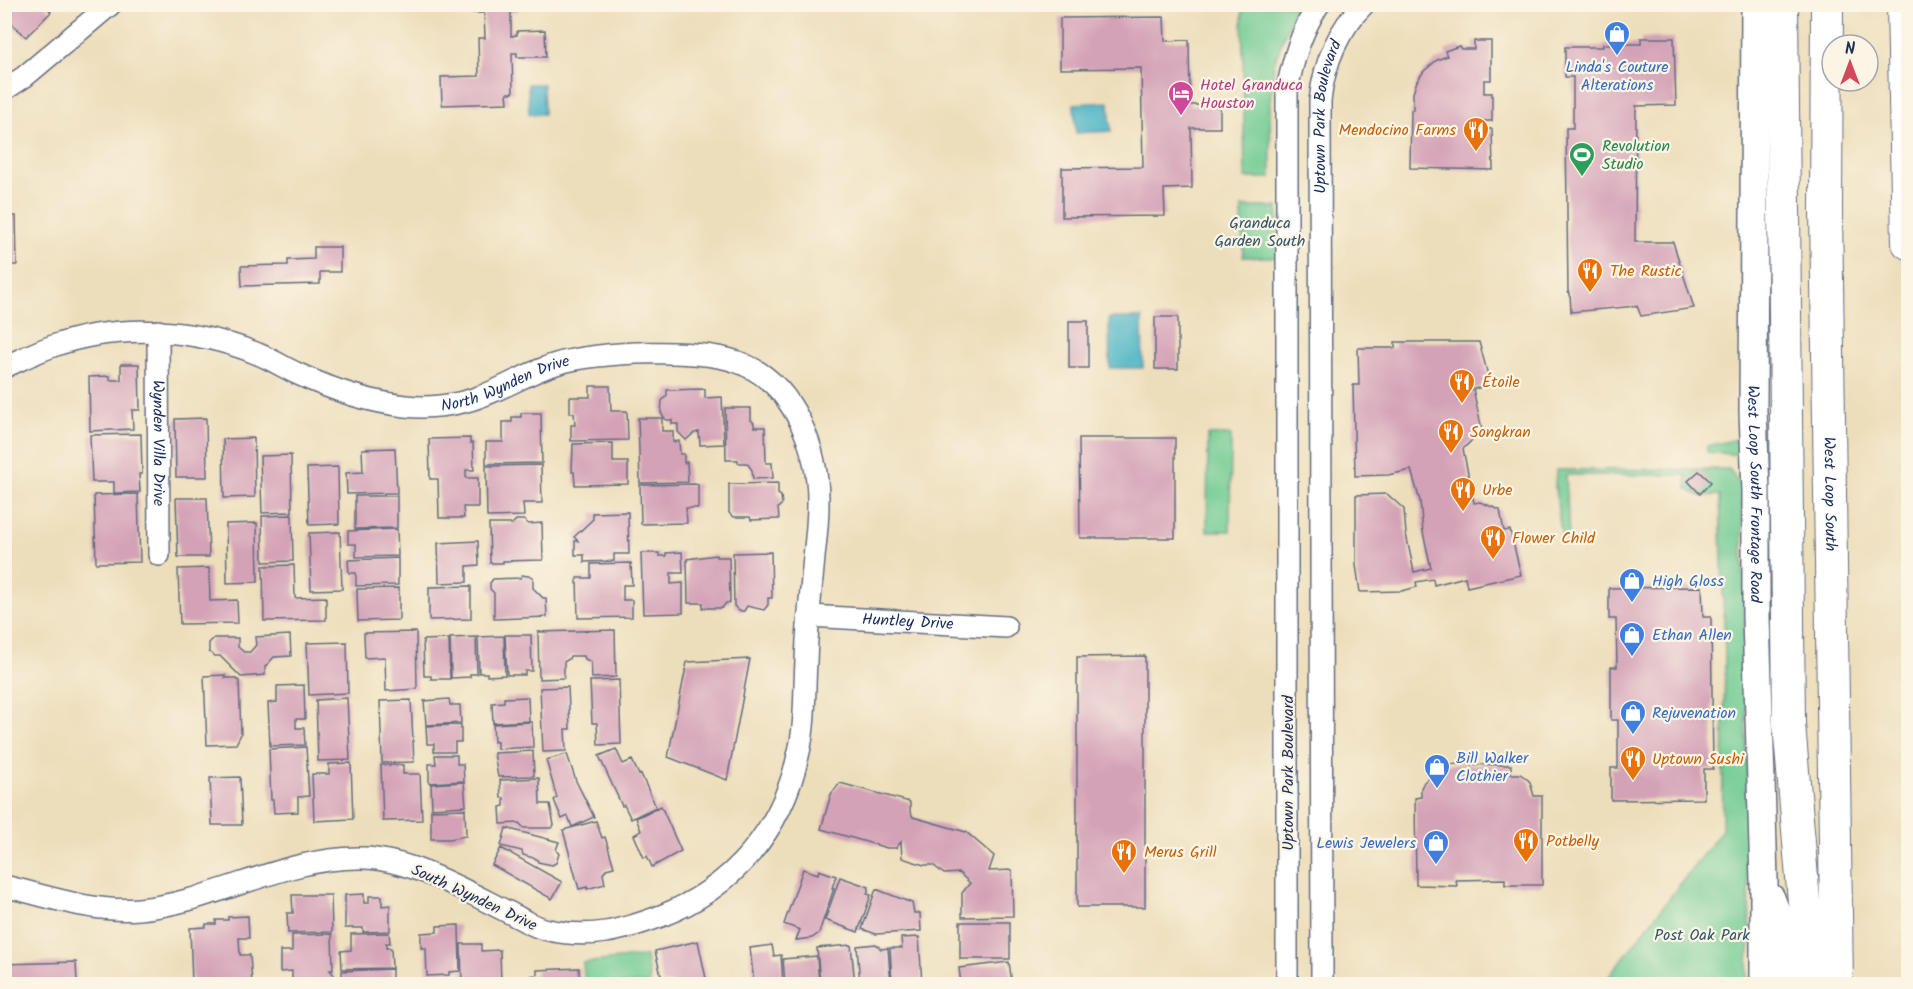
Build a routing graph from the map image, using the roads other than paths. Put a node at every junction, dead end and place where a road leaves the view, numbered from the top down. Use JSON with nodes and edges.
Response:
{"nodes":[{"id":1,"x":111,"y":4,"type":"edge"},
{"id":2,"x":1319,"y":4,"type":"edge"},
{"id":3,"x":1364,"y":4,"type":"edge"},
{"id":4,"x":1755,"y":4,"type":"edge"},
{"id":5,"x":1782,"y":4,"type":"edge"},
{"id":6,"x":1827,"y":4,"type":"edge"},
{"id":7,"x":1903,"y":4,"type":"edge"},
{"id":8,"x":4,"y":90,"type":"edge"},
{"id":9,"x":1321,"y":203,"type":"junction"},
{"id":10,"x":1287,"y":204,"type":"junction"},
{"id":11,"x":1908,"y":243,"type":"edge"},
{"id":12,"x":158,"y":331,"type":"junction"},
{"id":13,"x":4,"y":367,"type":"edge"},
{"id":14,"x":1320,"y":425,"type":"junction"},
{"id":15,"x":1287,"y":426,"type":"junction"},
{"id":16,"x":159,"y":555,"type":"dead end"},
{"id":17,"x":809,"y":616,"type":"junction"},
{"id":18,"x":1288,"y":623,"type":"junction"},
{"id":19,"x":1322,"y":623,"type":"junction"},
{"id":20,"x":1006,"y":627,"type":"dead end"},
{"id":21,"x":1764,"y":880,"type":"junction"},
{"id":22,"x":4,"y":886,"type":"edge"},
{"id":23,"x":1288,"y":922,"type":"junction"},
{"id":24,"x":1322,"y":922,"type":"junction"},
{"id":25,"x":1287,"y":984,"type":"edge"},
{"id":26,"x":1322,"y":984,"type":"edge"},
{"id":27,"x":1764,"y":984,"type":"edge"},
{"id":28,"x":1786,"y":984,"type":"edge"},
{"id":29,"x":1811,"y":984,"type":"edge"},
{"id":30,"x":1837,"y":984,"type":"edge"}],
"edges":[{"from":1,"to":8,"type":"street"},
{"from":2,"to":10,"type":"street","name":"Uptown Park Boulevard"},
{"from":3,"to":9,"type":"street","name":"Uptown Park Boulevard"},
{"from":4,"to":21,"type":"main road","name":"West Loop South Frontage Road"},
{"from":5,"to":29,"type":"highway"},
{"from":6,"to":30,"type":"highway","name":"West Loop South"},
{"from":7,"to":11,"type":"highway"},
{"from":9,"to":10,"type":"street","name":"Uptown Park Boulevard"},
{"from":9,"to":14,"type":"street","name":"Uptown Park Boulevard"},
{"from":10,"to":15,"type":"street","name":"Uptown Park Boulevard"},
{"from":12,"to":13,"type":"street","name":"North Wynden Drive"},
{"from":12,"to":16,"type":"street","name":"Wynden Villa Drive"},
{"from":12,"to":17,"type":"street","name":"North Wynden Drive"},
{"from":14,"to":15,"type":"street"},
{"from":14,"to":19,"type":"street","name":"Uptown Park Boulevard"},
{"from":15,"to":18,"type":"street","name":"Uptown Park Boulevard"},
{"from":17,"to":20,"type":"street","name":"Huntley Drive"},
{"from":17,"to":22,"type":"street","name":"South Wynden Drive"},
{"from":18,"to":19,"type":"street"},
{"from":18,"to":23,"type":"street","name":"Uptown Park Boulevard"},
{"from":19,"to":24,"type":"street","name":"Uptown Park Boulevard"},
{"from":21,"to":27,"type":"main road","name":"West Loop South Frontage Road"},
{"from":21,"to":28,"type":"main road"},
{"from":23,"to":24,"type":"street"},
{"from":23,"to":25,"type":"street","name":"Uptown Park Boulevard"},
{"from":24,"to":26,"type":"street","name":"Uptown Park Boulevard"}]}
